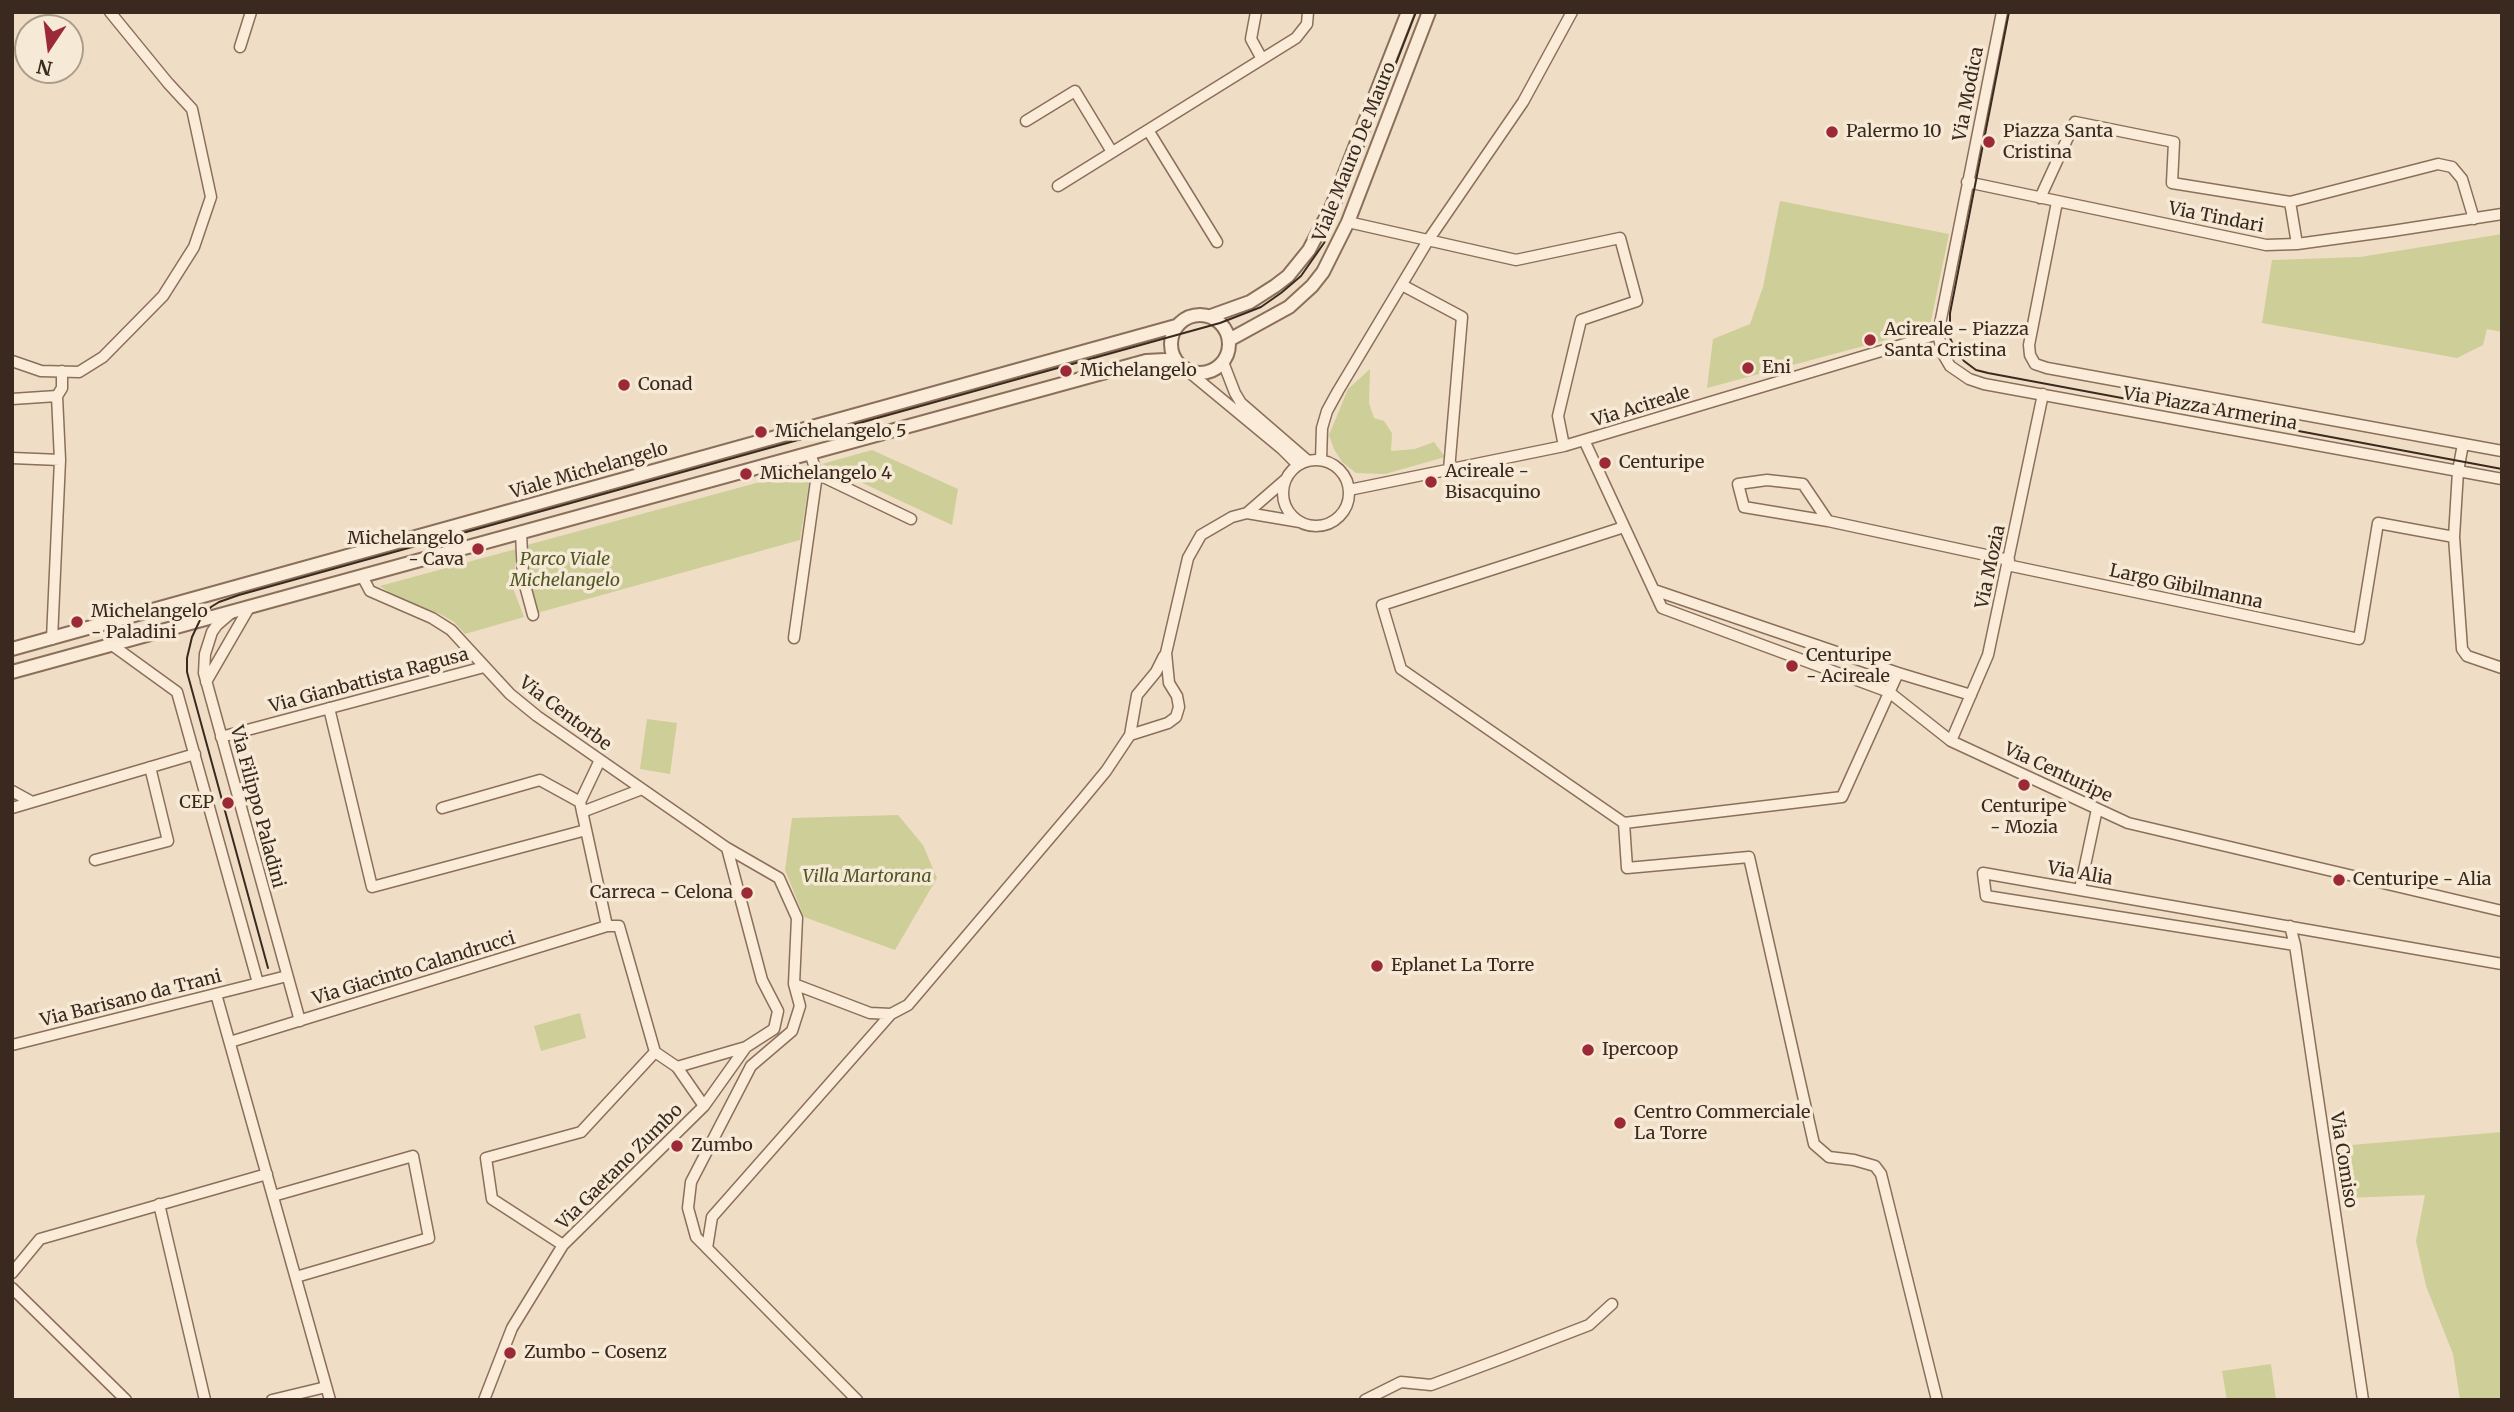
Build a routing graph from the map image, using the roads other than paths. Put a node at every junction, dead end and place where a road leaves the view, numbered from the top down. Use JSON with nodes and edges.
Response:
{"nodes":[{"id":1,"x":110,"y":12,"type":"edge"},
{"id":2,"x":251,"y":12,"type":"edge"},
{"id":3,"x":1256,"y":12,"type":"edge"},
{"id":4,"x":1308,"y":12,"type":"edge"},
{"id":5,"x":1408,"y":12,"type":"edge"},
{"id":6,"x":1429,"y":12,"type":"edge"},
{"id":7,"x":1572,"y":12,"type":"edge"},
{"id":8,"x":2002,"y":12,"type":"edge"},
{"id":9,"x":240,"y":47,"type":"dead end"},
{"id":10,"x":1262,"y":59,"type":"junction"},
{"id":11,"x":1026,"y":121,"type":"dead end"},
{"id":12,"x":1148,"y":130,"type":"junction"},
{"id":13,"x":1112,"y":152,"type":"junction"},
{"id":14,"x":1967,"y":182,"type":"junction"},
{"id":15,"x":1058,"y":186,"type":"dead end"},
{"id":16,"x":2040,"y":198,"type":"junction"},
{"id":17,"x":2057,"y":202,"type":"junction"},
{"id":18,"x":2290,"y":202,"type":"junction"},
{"id":19,"x":2502,"y":214,"type":"edge"},
{"id":20,"x":2474,"y":219,"type":"junction"},
{"id":21,"x":1348,"y":222,"type":"junction"},
{"id":22,"x":1430,"y":239,"type":"junction"},
{"id":23,"x":1217,"y":242,"type":"dead end"},
{"id":24,"x":2297,"y":244,"type":"junction"},
{"id":25,"x":1402,"y":285,"type":"junction"},
{"id":26,"x":1211,"y":316,"type":"junction"},
{"id":27,"x":1176,"y":326,"type":"junction"},
{"id":28,"x":1938,"y":334,"type":"junction"},
{"id":29,"x":1229,"y":340,"type":"junction"},
{"id":30,"x":12,"y":361,"type":"edge"},
{"id":31,"x":1223,"y":362,"type":"junction"},
{"id":32,"x":1177,"y":363,"type":"junction"},
{"id":33,"x":62,"y":371,"type":"junction"},
{"id":34,"x":1189,"y":372,"type":"junction"},
{"id":35,"x":2043,"y":394,"type":"junction"},
{"id":36,"x":57,"y":396,"type":"junction"},
{"id":37,"x":12,"y":399,"type":"edge"},
{"id":38,"x":1584,"y":440,"type":"junction"},
{"id":39,"x":2463,"y":444,"type":"junction"},
{"id":40,"x":1564,"y":446,"type":"junction"},
{"id":41,"x":2502,"y":451,"type":"edge"},
{"id":42,"x":810,"y":453,"type":"junction"},
{"id":43,"x":12,"y":458,"type":"edge"},
{"id":44,"x":60,"y":460,"type":"junction"},
{"id":45,"x":1321,"y":460,"type":"junction"},
{"id":46,"x":1308,"y":461,"type":"junction"},
{"id":47,"x":1298,"y":465,"type":"junction"},
{"id":48,"x":1449,"y":470,"type":"junction"},
{"id":49,"x":2458,"y":471,"type":"junction"},
{"id":50,"x":817,"y":474,"type":"junction"},
{"id":51,"x":2502,"y":479,"type":"edge"},
{"id":52,"x":1286,"y":480,"type":"junction"},
{"id":53,"x":1349,"y":490,"type":"junction"},
{"id":54,"x":1247,"y":513,"type":"junction"},
{"id":55,"x":911,"y":519,"type":"dead end"},
{"id":56,"x":1828,"y":521,"type":"junction"},
{"id":57,"x":1300,"y":522,"type":"junction"},
{"id":58,"x":1624,"y":527,"type":"junction"},
{"id":59,"x":521,"y":532,"type":"junction"},
{"id":60,"x":2454,"y":537,"type":"junction"},
{"id":61,"x":2008,"y":563,"type":"junction"},
{"id":62,"x":362,"y":576,"type":"junction"},
{"id":63,"x":1654,"y":590,"type":"junction"},
{"id":64,"x":250,"y":606,"type":"junction"},
{"id":65,"x":236,"y":610,"type":"junction"},
{"id":66,"x":533,"y":615,"type":"dead end"},
{"id":67,"x":794,"y":638,"type":"dead end"},
{"id":68,"x":52,"y":639,"type":"junction"},
{"id":69,"x":112,"y":645,"type":"junction"},
{"id":70,"x":12,"y":649,"type":"edge"},
{"id":71,"x":1166,"y":653,"type":"junction"},
{"id":72,"x":484,"y":667,"type":"junction"},
{"id":73,"x":2502,"y":668,"type":"edge"},
{"id":74,"x":12,"y":672,"type":"edge"},
{"id":75,"x":1898,"y":673,"type":"junction"},
{"id":76,"x":206,"y":682,"type":"junction"},
{"id":77,"x":1144,"y":688,"type":"junction"},
{"id":78,"x":1889,"y":692,"type":"junction"},
{"id":79,"x":1971,"y":695,"type":"junction"},
{"id":80,"x":1177,"y":696,"type":"junction"},
{"id":81,"x":1136,"y":706,"type":"junction"},
{"id":82,"x":329,"y":708,"type":"junction"},
{"id":83,"x":1158,"y":725,"type":"junction"},
{"id":84,"x":1130,"y":735,"type":"junction"},
{"id":85,"x":221,"y":737,"type":"junction"},
{"id":86,"x":1951,"y":741,"type":"junction"},
{"id":87,"x":195,"y":754,"type":"junction"},
{"id":88,"x":600,"y":760,"type":"junction"},
{"id":89,"x":150,"y":767,"type":"junction"},
{"id":90,"x":642,"y":789,"type":"junction"},
{"id":91,"x":12,"y":791,"type":"edge"},
{"id":92,"x":32,"y":802,"type":"junction"},
{"id":93,"x":581,"y":807,"type":"junction"},
{"id":94,"x":12,"y":808,"type":"edge"},
{"id":95,"x":442,"y":808,"type":"dead end"},
{"id":96,"x":2097,"y":809,"type":"junction"},
{"id":97,"x":1624,"y":823,"type":"junction"},
{"id":98,"x":586,"y":830,"type":"junction"},
{"id":99,"x":727,"y":848,"type":"junction"},
{"id":100,"x":95,"y":860,"type":"dead end"},
{"id":101,"x":2080,"y":890,"type":"junction"},
{"id":102,"x":2502,"y":911,"type":"edge"},
{"id":103,"x":607,"y":926,"type":"junction"},
{"id":104,"x":2290,"y":926,"type":"junction"},
{"id":105,"x":2295,"y":945,"type":"junction"},
{"id":106,"x":2502,"y":964,"type":"edge"},
{"id":107,"x":287,"y":976,"type":"junction"},
{"id":108,"x":258,"y":983,"type":"junction"},
{"id":109,"x":794,"y":984,"type":"junction"},
{"id":110,"x":216,"y":994,"type":"junction"},
{"id":111,"x":891,"y":1014,"type":"junction"},
{"id":112,"x":300,"y":1021,"type":"junction"},
{"id":113,"x":230,"y":1042,"type":"junction"},
{"id":114,"x":12,"y":1045,"type":"edge"},
{"id":115,"x":746,"y":1048,"type":"junction"},
{"id":116,"x":655,"y":1052,"type":"junction"},
{"id":117,"x":677,"y":1067,"type":"junction"},
{"id":118,"x":704,"y":1106,"type":"junction"},
{"id":119,"x":267,"y":1174,"type":"junction"},
{"id":120,"x":273,"y":1196,"type":"junction"},
{"id":121,"x":159,"y":1204,"type":"junction"},
{"id":122,"x":563,"y":1245,"type":"junction"},
{"id":123,"x":707,"y":1248,"type":"junction"},
{"id":124,"x":12,"y":1273,"type":"edge"},
{"id":125,"x":296,"y":1277,"type":"junction"},
{"id":126,"x":12,"y":1288,"type":"edge"},
{"id":127,"x":1612,"y":1304,"type":"dead end"},
{"id":128,"x":326,"y":1387,"type":"junction"},
{"id":129,"x":126,"y":1400,"type":"edge"},
{"id":130,"x":205,"y":1400,"type":"edge"},
{"id":131,"x":272,"y":1400,"type":"edge"},
{"id":132,"x":330,"y":1400,"type":"edge"},
{"id":133,"x":484,"y":1400,"type":"edge"},
{"id":134,"x":857,"y":1400,"type":"edge"},
{"id":135,"x":1365,"y":1400,"type":"edge"},
{"id":136,"x":1937,"y":1400,"type":"edge"},
{"id":137,"x":2363,"y":1400,"type":"edge"}],
"edges":[{"from":1,"to":33,"type":"street"},
{"from":2,"to":9,"type":"street"},
{"from":3,"to":10,"type":"street"},
{"from":4,"to":10,"type":"street"},
{"from":5,"to":26,"type":"street","name":"Viale Mauro De Mauro"},
{"from":6,"to":21,"type":"street","name":"Viale Mauro De Mauro"},
{"from":7,"to":22,"type":"street"},
{"from":8,"to":14,"type":"street","name":"Via Modica"},
{"from":10,"to":12,"type":"street"},
{"from":11,"to":13,"type":"street"},
{"from":12,"to":13,"type":"street"},
{"from":12,"to":23,"type":"street"},
{"from":13,"to":15,"type":"street"},
{"from":14,"to":16,"type":"street","name":"Via Tindari"},
{"from":14,"to":28,"type":"street"},
{"from":16,"to":17,"type":"street","name":"Via Tindari"},
{"from":16,"to":18,"type":"street"},
{"from":17,"to":24,"type":"street","name":"Via Tindari"},
{"from":17,"to":39,"type":"street","name":"Via Piazza Armerina"},
{"from":18,"to":20,"type":"street"},
{"from":18,"to":24,"type":"street"},
{"from":19,"to":20,"type":"street","name":"Via Tindari"},
{"from":20,"to":24,"type":"street","name":"Via Tindari"},
{"from":21,"to":22,"type":"street"},
{"from":21,"to":29,"type":"street","name":"Viale Mauro De Mauro"},
{"from":22,"to":25,"type":"street"},
{"from":22,"to":40,"type":"street"},
{"from":25,"to":45,"type":"street"},
{"from":25,"to":48,"type":"street"},
{"from":26,"to":27,"type":"street"},
{"from":26,"to":29,"type":"street"},
{"from":27,"to":32,"type":"street"},
{"from":27,"to":68,"type":"street","name":"Viale Michelangelo"},
{"from":28,"to":35,"type":"street","name":"Via Piazza Armerina"},
{"from":28,"to":38,"type":"street","name":"Via Acireale"},
{"from":29,"to":31,"type":"street"},
{"from":30,"to":33,"type":"street"},
{"from":31,"to":34,"type":"street"},
{"from":31,"to":46,"type":"street"},
{"from":32,"to":34,"type":"street"},
{"from":32,"to":42,"type":"street"},
{"from":33,"to":36,"type":"street"},
{"from":34,"to":47,"type":"street"},
{"from":35,"to":49,"type":"street","name":"Via Piazza Armerina"},
{"from":35,"to":61,"type":"street","name":"Via Mozia"},
{"from":36,"to":37,"type":"street"},
{"from":36,"to":44,"type":"street"},
{"from":38,"to":40,"type":"street","name":"Via Acireale"},
{"from":38,"to":58,"type":"street","name":"Via Centuripe"},
{"from":39,"to":41,"type":"street","name":"Via Piazza Armerina"},
{"from":39,"to":49,"type":"street"},
{"from":40,"to":48,"type":"street","name":"Via Acireale"},
{"from":42,"to":50,"type":"street"},
{"from":42,"to":59,"type":"street"},
{"from":43,"to":44,"type":"street"},
{"from":44,"to":68,"type":"street"},
{"from":45,"to":46,"type":"street"},
{"from":45,"to":53,"type":"street"},
{"from":46,"to":47,"type":"street"},
{"from":47,"to":52,"type":"street"},
{"from":48,"to":53,"type":"street","name":"Via Acireale"},
{"from":49,"to":51,"type":"street","name":"Via Piazza Armerina"},
{"from":49,"to":60,"type":"street"},
{"from":50,"to":55,"type":"street"},
{"from":50,"to":67,"type":"street"},
{"from":52,"to":54,"type":"street"},
{"from":52,"to":57,"type":"street"},
{"from":53,"to":57,"type":"street"},
{"from":54,"to":57,"type":"street"},
{"from":54,"to":71,"type":"street"},
{"from":56,"to":56,"type":"street","name":"Largo Gibilmanna"},
{"from":56,"to":61,"type":"street","name":"Largo Gibilmanna"},
{"from":58,"to":63,"type":"street","name":"Via Centuripe"},
{"from":58,"to":97,"type":"street"},
{"from":59,"to":62,"type":"street"},
{"from":59,"to":66,"type":"street"},
{"from":60,"to":61,"type":"street","name":"Largo Gibilmanna"},
{"from":60,"to":73,"type":"street"},
{"from":61,"to":79,"type":"street","name":"Via Mozia"},
{"from":62,"to":64,"type":"street"},
{"from":62,"to":72,"type":"street","name":"Via Centorbe"},
{"from":63,"to":75,"type":"street"},
{"from":63,"to":78,"type":"street","name":"Via Centuripe"},
{"from":64,"to":65,"type":"street"},
{"from":64,"to":76,"type":"street"},
{"from":65,"to":69,"type":"street"},
{"from":65,"to":76,"type":"street","name":"Via Filippo Paladini"},
{"from":68,"to":70,"type":"street","name":"Viale Michelangelo"},
{"from":69,"to":74,"type":"street"},
{"from":69,"to":87,"type":"street"},
{"from":71,"to":77,"type":"street"},
{"from":71,"to":80,"type":"street"},
{"from":72,"to":82,"type":"street","name":"Via Gianbattista Ragusa"},
{"from":72,"to":88,"type":"street","name":"Via Centorbe"},
{"from":75,"to":78,"type":"street"},
{"from":75,"to":79,"type":"street"},
{"from":76,"to":85,"type":"street","name":"Via Filippo Paladini"},
{"from":77,"to":80,"type":"street"},
{"from":77,"to":81,"type":"street"},
{"from":78,"to":86,"type":"street","name":"Via Centuripe"},
{"from":78,"to":97,"type":"street"},
{"from":79,"to":86,"type":"street","name":"Via Mozia"},
{"from":80,"to":83,"type":"street"},
{"from":81,"to":83,"type":"street"},
{"from":81,"to":84,"type":"street"},
{"from":82,"to":85,"type":"street","name":"Via Gianbattista Ragusa"},
{"from":82,"to":98,"type":"street"},
{"from":83,"to":84,"type":"street"},
{"from":84,"to":111,"type":"street"},
{"from":85,"to":107,"type":"street","name":"Via Filippo Paladini"},
{"from":86,"to":96,"type":"street","name":"Via Centuripe"},
{"from":87,"to":89,"type":"street"},
{"from":87,"to":108,"type":"street"},
{"from":88,"to":90,"type":"street","name":"Via Centorbe"},
{"from":88,"to":93,"type":"street"},
{"from":89,"to":92,"type":"street"},
{"from":89,"to":100,"type":"street"},
{"from":90,"to":93,"type":"street"},
{"from":90,"to":99,"type":"street","name":"Via Centorbe"},
{"from":91,"to":92,"type":"street"},
{"from":92,"to":94,"type":"street"},
{"from":93,"to":95,"type":"street"},
{"from":93,"to":98,"type":"street"},
{"from":96,"to":101,"type":"street"},
{"from":96,"to":102,"type":"street","name":"Via Centuripe"},
{"from":97,"to":136,"type":"street"},
{"from":98,"to":103,"type":"street"},
{"from":99,"to":109,"type":"street","name":"Via Centorbe"},
{"from":99,"to":115,"type":"street"},
{"from":101,"to":104,"type":"street","name":"Via Alia"},
{"from":101,"to":105,"type":"street","name":"Via Alia"},
{"from":103,"to":112,"type":"street","name":"Via Giacinto Calandrucci"},
{"from":103,"to":116,"type":"street"},
{"from":104,"to":105,"type":"street","name":"Via Comiso"},
{"from":104,"to":106,"type":"street","name":"Via Alia"},
{"from":105,"to":137,"type":"street","name":"Via Comiso"},
{"from":107,"to":108,"type":"street","name":"Via Barisano da Trani"},
{"from":107,"to":112,"type":"street","name":"Via Filippo Paladini"},
{"from":108,"to":110,"type":"street","name":"Via Barisano da Trani"},
{"from":109,"to":111,"type":"street"},
{"from":109,"to":123,"type":"street","name":"Via Centorbe"},
{"from":110,"to":113,"type":"street"},
{"from":110,"to":114,"type":"street","name":"Via Barisano da Trani"},
{"from":111,"to":123,"type":"street"},
{"from":112,"to":113,"type":"street","name":"Via Giacinto Calandrucci"},
{"from":113,"to":119,"type":"street"},
{"from":115,"to":117,"type":"street"},
{"from":115,"to":118,"type":"street","name":"Via Gaetano Zumbo"},
{"from":116,"to":117,"type":"street"},
{"from":116,"to":122,"type":"street"},
{"from":117,"to":118,"type":"street"},
{"from":118,"to":122,"type":"street","name":"Via Gaetano Zumbo"},
{"from":119,"to":120,"type":"street"},
{"from":119,"to":121,"type":"street"},
{"from":120,"to":125,"type":"street"},
{"from":120,"to":125,"type":"street"},
{"from":121,"to":124,"type":"street"},
{"from":121,"to":130,"type":"street"},
{"from":122,"to":133,"type":"street","name":"Via Gaetano Zumbo"},
{"from":123,"to":134,"type":"street","name":"Via Centorbe"},
{"from":125,"to":128,"type":"street"},
{"from":126,"to":129,"type":"street"},
{"from":127,"to":135,"type":"street"},
{"from":128,"to":131,"type":"street"},
{"from":128,"to":132,"type":"street"}]}
